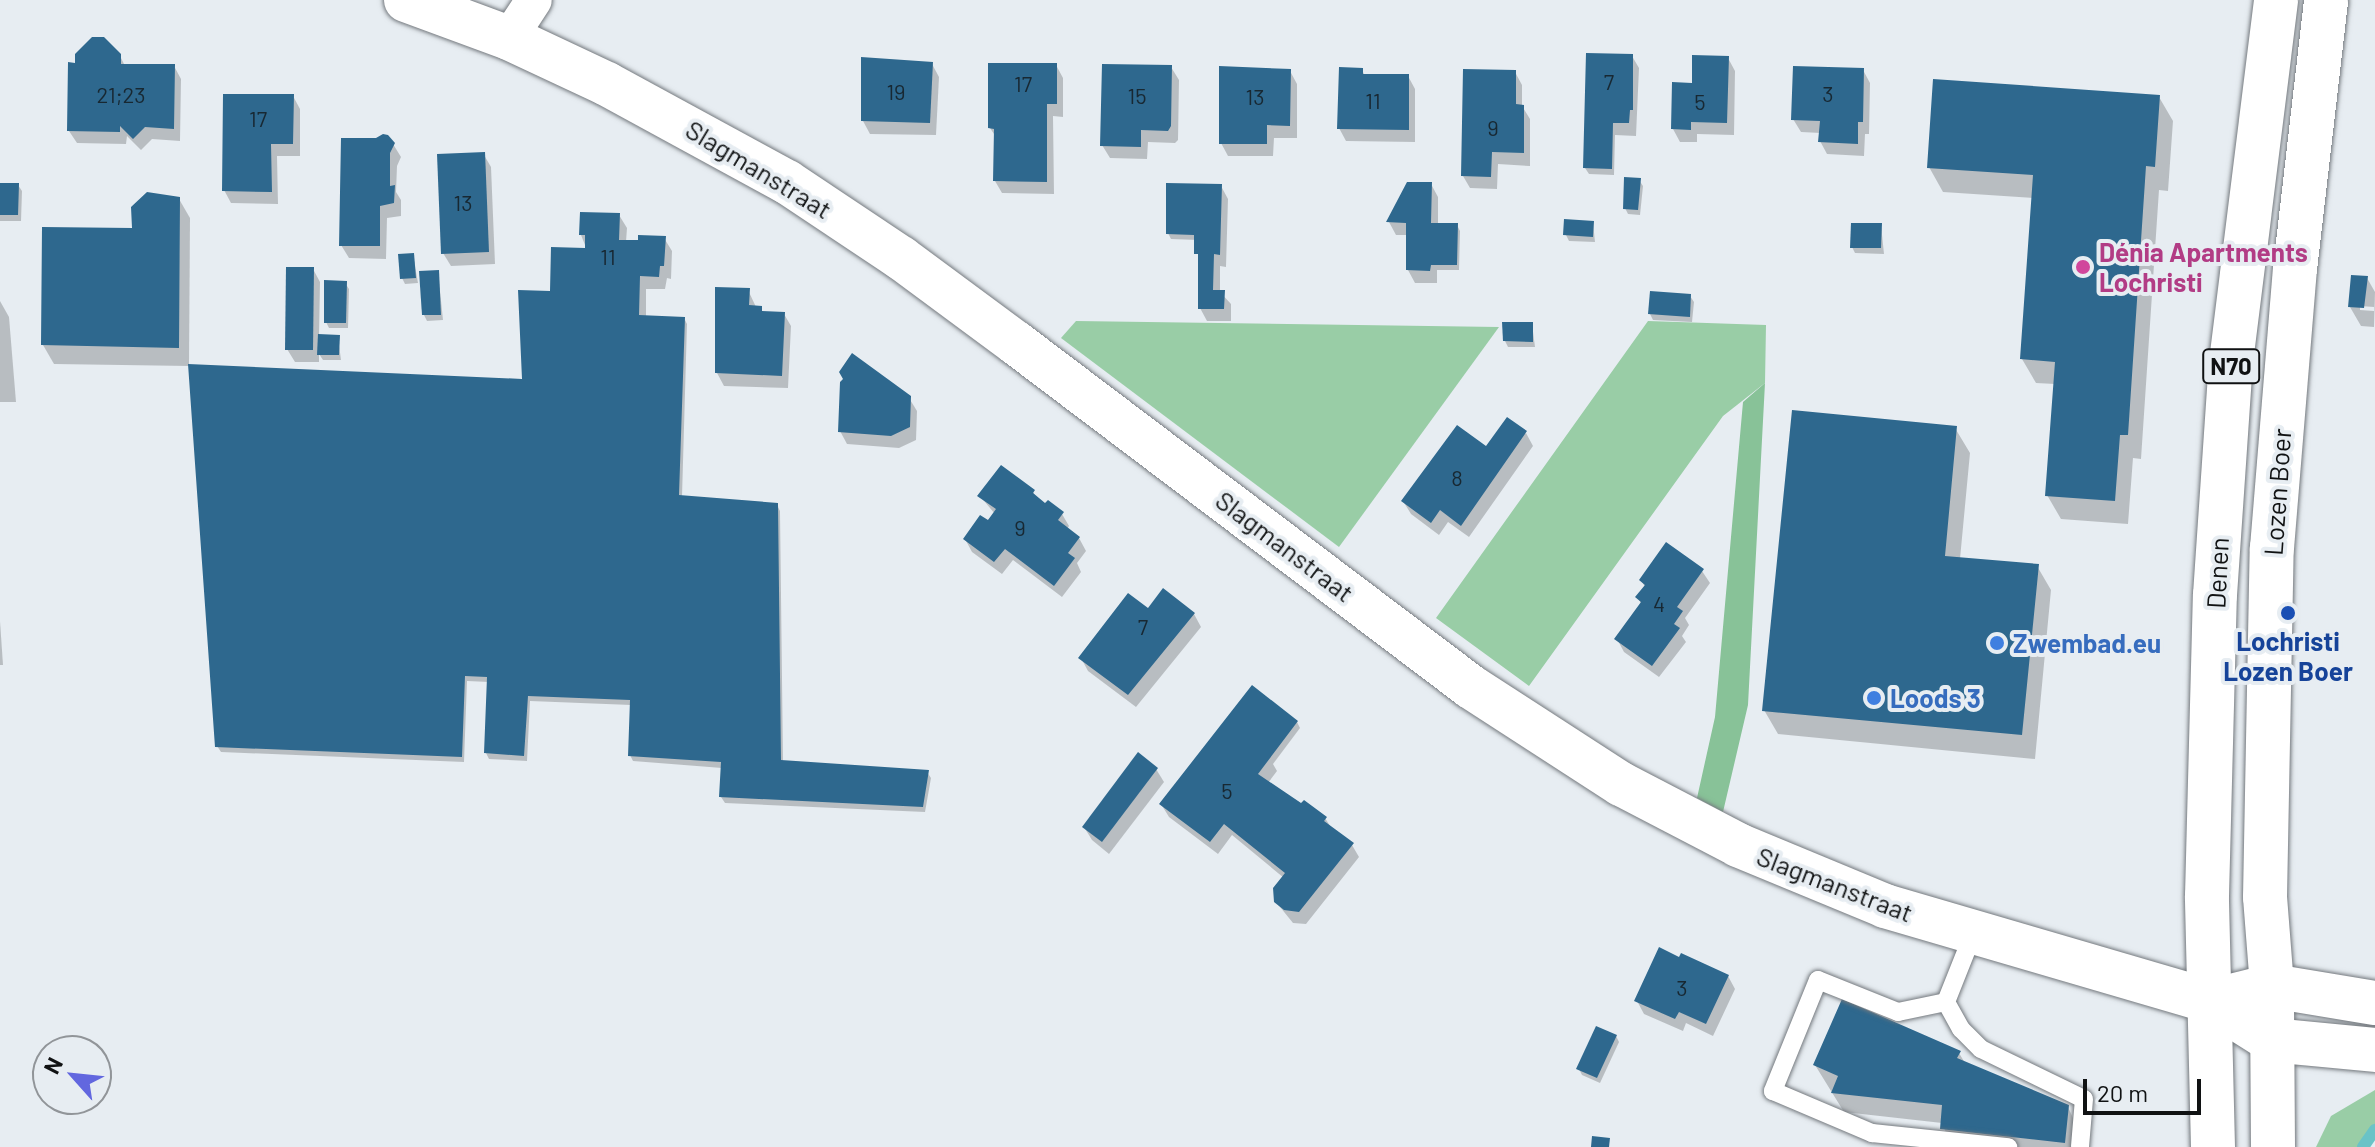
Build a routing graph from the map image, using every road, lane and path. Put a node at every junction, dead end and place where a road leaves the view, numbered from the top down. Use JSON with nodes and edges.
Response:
{"nodes":[{"id":1,"x":406,"y":0,"type":"edge"},
{"id":2,"x":534,"y":0,"type":"edge"},
{"id":3,"x":2326,"y":0,"type":"edge"},
{"id":4,"x":2269,"y":1,"type":"edge"},
{"id":5,"x":509,"y":38,"type":"junction"},
{"id":6,"x":1973,"y":934,"type":"junction"},
{"id":7,"x":2272,"y":986,"type":"junction"},
{"id":8,"x":2209,"y":1001,"type":"junction"},
{"id":9,"x":1946,"y":1002,"type":"junction"},
{"id":10,"x":2375,"y":1003,"type":"edge"},
{"id":11,"x":2271,"y":1040,"type":"junction"},
{"id":12,"x":2375,"y":1050,"type":"edge"},
{"id":13,"x":2008,"y":1147,"type":"edge"},
{"id":14,"x":2080,"y":1147,"type":"edge"},
{"id":15,"x":2213,"y":1147,"type":"edge"},
{"id":16,"x":2273,"y":1147,"type":"edge"}],
"edges":[{"from":1,"to":5,"type":"main road","name":"Slagmanstraat"},
{"from":2,"to":5,"type":"street"},
{"from":3,"to":7,"type":"main road","name":"Lozen Boer","number":"N70"},
{"from":4,"to":8,"type":"main road","name":"Denen","number":"N70"},
{"from":5,"to":6,"type":"main road","name":"Slagmanstraat"},
{"from":6,"to":8,"type":"main road","name":"Slagmanstraat"},
{"from":6,"to":9,"type":"lane"},
{"from":7,"to":8,"type":"main road","name":"Slagmanstraat"},
{"from":7,"to":10,"type":"main road"},
{"from":7,"to":11,"type":"main road","number":"N70"},
{"from":8,"to":11,"type":"main road","name":"Slagmanstraat"},
{"from":8,"to":15,"type":"main road","name":"Denen","number":"N70"},
{"from":9,"to":13,"type":"lane"},
{"from":9,"to":14,"type":"lane"},
{"from":11,"to":12,"type":"main road"},
{"from":11,"to":16,"type":"main road","number":"N70"}]}
